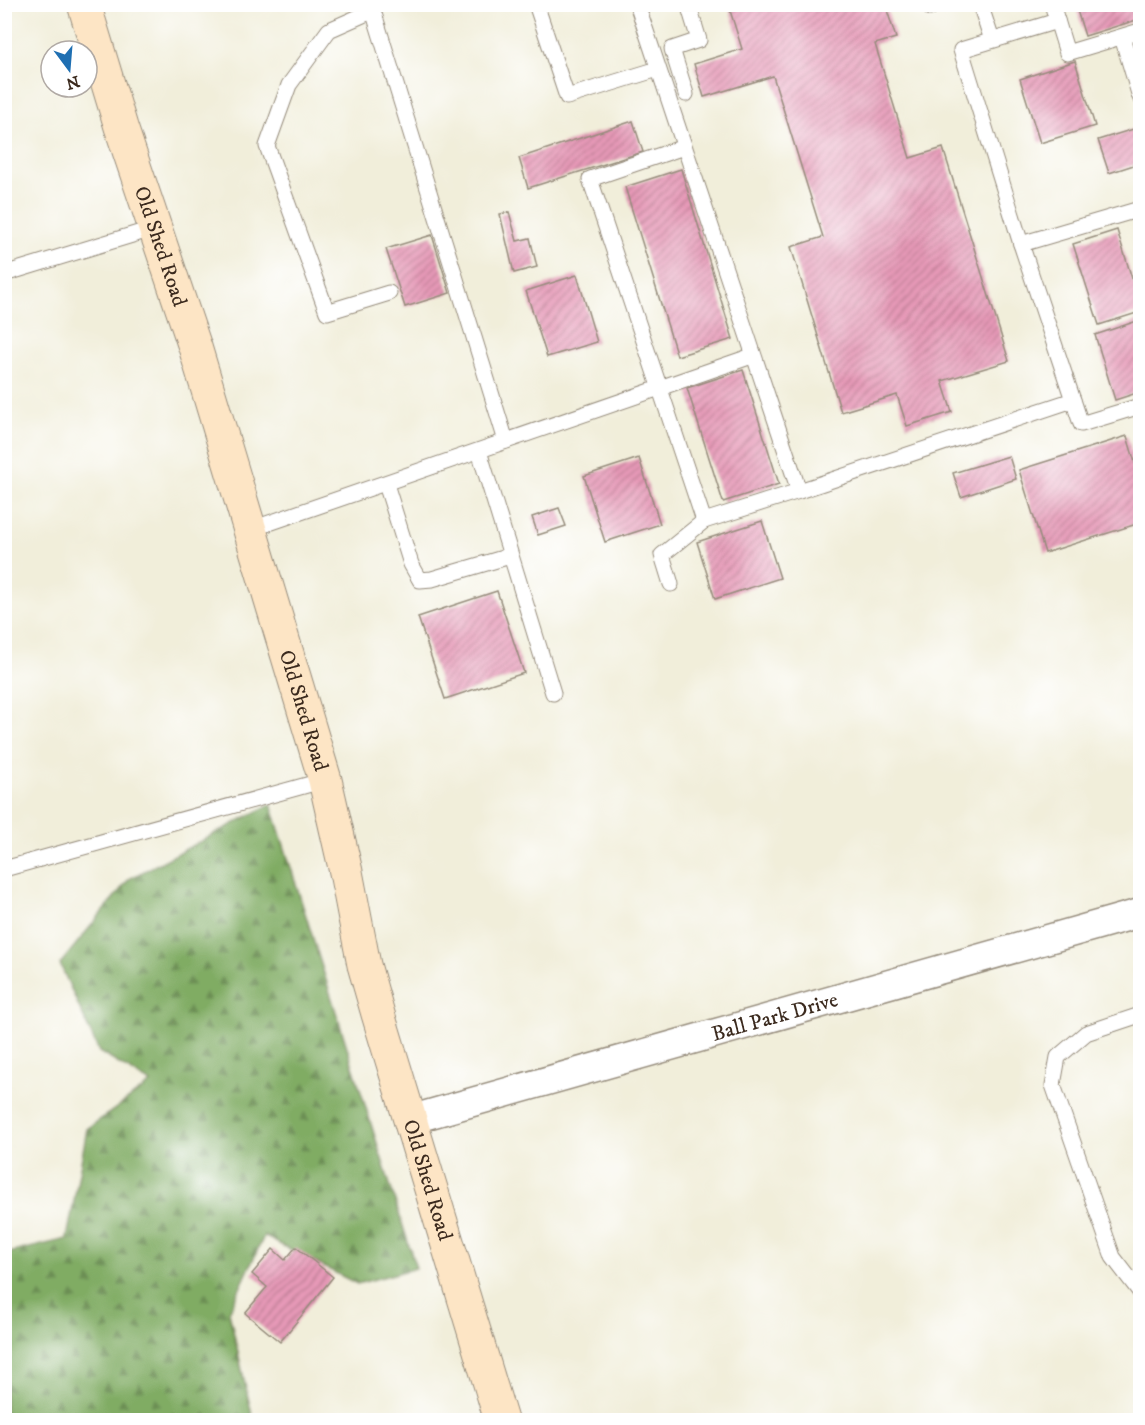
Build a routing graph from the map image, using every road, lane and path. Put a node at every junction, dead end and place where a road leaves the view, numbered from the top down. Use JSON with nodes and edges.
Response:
{"nodes":[{"id":1,"x":84,"y":4,"type":"edge"},
{"id":2,"x":536,"y":4,"type":"edge"},
{"id":3,"x":637,"y":4,"type":"edge"},
{"id":4,"x":688,"y":4,"type":"edge"},
{"id":5,"x":980,"y":4,"type":"edge"},
{"id":6,"x":1052,"y":4,"type":"edge"},
{"id":7,"x":371,"y":8,"type":"edge"},
{"id":8,"x":1057,"y":21,"type":"junction"},
{"id":9,"x":1140,"y":31,"type":"edge"},
{"id":10,"x":1122,"y":37,"type":"junction"},
{"id":11,"x":992,"y":40,"type":"junction"},
{"id":12,"x":658,"y":69,"type":"junction"},
{"id":13,"x":686,"y":94,"type":"dead end"},
{"id":14,"x":1140,"y":97,"type":"edge"},
{"id":15,"x":684,"y":147,"type":"junction"},
{"id":16,"x":1140,"y":209,"type":"edge"},
{"id":17,"x":155,"y":228,"type":"junction"},
{"id":18,"x":1021,"y":244,"type":"junction"},
{"id":19,"x":4,"y":274,"type":"edge"},
{"id":20,"x":389,"y":293,"type":"dead end"},
{"id":21,"x":752,"y":356,"type":"junction"},
{"id":22,"x":659,"y":388,"type":"junction"},
{"id":23,"x":1073,"y":400,"type":"junction"},
{"id":24,"x":1140,"y":406,"type":"edge"},
{"id":25,"x":506,"y":441,"type":"junction"},
{"id":26,"x":479,"y":451,"type":"junction"},
{"id":27,"x":386,"y":484,"type":"junction"},
{"id":28,"x":799,"y":491,"type":"junction"},
{"id":29,"x":704,"y":521,"type":"junction"},
{"id":30,"x":249,"y":530,"type":"junction"},
{"id":31,"x":510,"y":556,"type":"junction"},
{"id":32,"x":671,"y":584,"type":"dead end"},
{"id":33,"x":554,"y":693,"type":"dead end"},
{"id":34,"x":325,"y":780,"type":"junction"},
{"id":35,"x":4,"y":869,"type":"edge"},
{"id":36,"x":1140,"y":913,"type":"edge"},
{"id":37,"x":1140,"y":1015,"type":"edge"},
{"id":38,"x":409,"y":1120,"type":"junction"},
{"id":39,"x":1140,"y":1292,"type":"edge"},
{"id":40,"x":501,"y":1420,"type":"edge"}],
"edges":[{"from":1,"to":17,"type":"street","name":"Old Shed Road"},
{"from":2,"to":12,"type":"lane"},
{"from":3,"to":12,"type":"lane"},
{"from":4,"to":13,"type":"lane"},
{"from":5,"to":11,"type":"lane"},
{"from":6,"to":8,"type":"lane"},
{"from":7,"to":20,"type":"lane"},
{"from":7,"to":25,"type":"lane"},
{"from":8,"to":10,"type":"lane"},
{"from":8,"to":11,"type":"lane"},
{"from":9,"to":10,"type":"lane"},
{"from":10,"to":14,"type":"lane"},
{"from":11,"to":18,"type":"lane"},
{"from":12,"to":15,"type":"lane"},
{"from":15,"to":21,"type":"lane"},
{"from":15,"to":22,"type":"lane"},
{"from":16,"to":18,"type":"lane"},
{"from":17,"to":19,"type":"lane"},
{"from":17,"to":30,"type":"street","name":"Old Shed Road"},
{"from":18,"to":23,"type":"lane"},
{"from":21,"to":22,"type":"lane"},
{"from":21,"to":28,"type":"lane"},
{"from":22,"to":25,"type":"lane"},
{"from":22,"to":29,"type":"lane"},
{"from":23,"to":24,"type":"lane"},
{"from":23,"to":28,"type":"lane"},
{"from":25,"to":26,"type":"lane"},
{"from":26,"to":27,"type":"lane"},
{"from":26,"to":31,"type":"lane"},
{"from":27,"to":30,"type":"lane"},
{"from":27,"to":31,"type":"lane"},
{"from":28,"to":29,"type":"lane"},
{"from":29,"to":32,"type":"lane"},
{"from":30,"to":34,"type":"street","name":"Old Shed Road"},
{"from":31,"to":33,"type":"lane"},
{"from":34,"to":35,"type":"lane"},
{"from":34,"to":38,"type":"street","name":"Old Shed Road"},
{"from":36,"to":38,"type":"street","name":"Ball Park Drive"},
{"from":37,"to":39,"type":"lane"},
{"from":38,"to":40,"type":"street","name":"Old Shed Road"}]}
